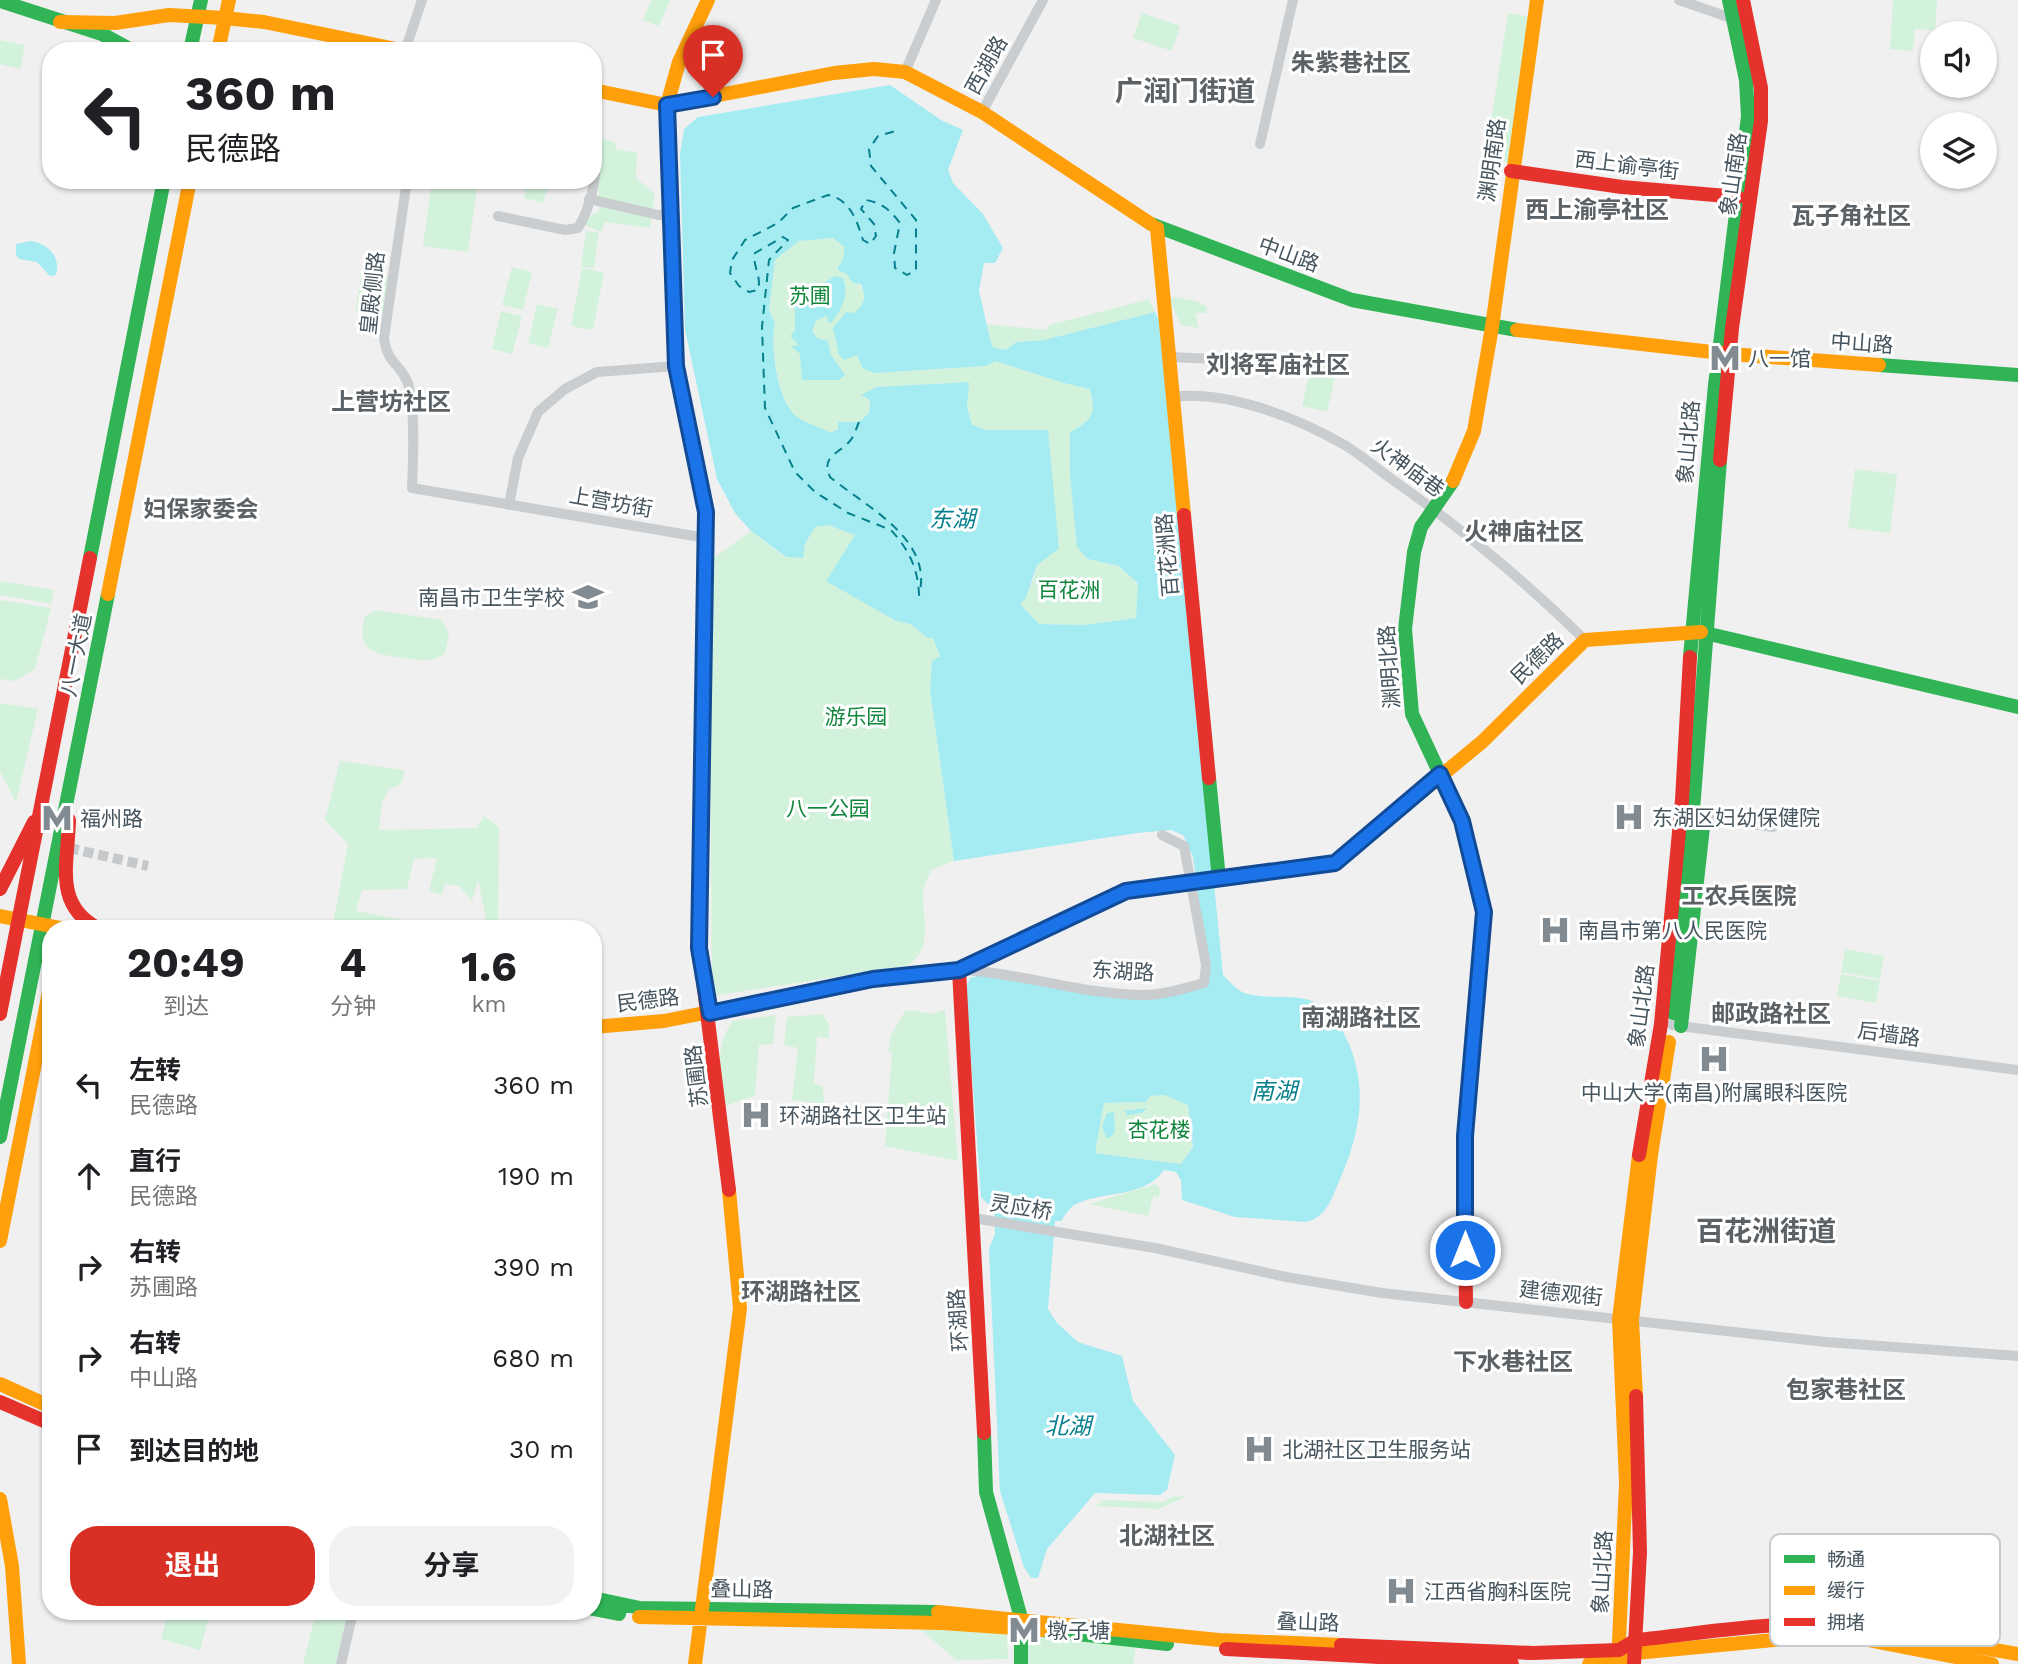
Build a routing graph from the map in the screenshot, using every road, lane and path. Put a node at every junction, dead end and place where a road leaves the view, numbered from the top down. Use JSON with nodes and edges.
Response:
{"nodes":[{"id":1,"x":229,"y":0,"type":"edge"},
{"id":2,"x":422,"y":0,"type":"edge"},
{"id":3,"x":708,"y":0,"type":"edge"},
{"id":4,"x":936,"y":0,"type":"edge"},
{"id":5,"x":1043,"y":0,"type":"edge"},
{"id":6,"x":1049,"y":0,"type":"edge"},
{"id":7,"x":1293,"y":0,"type":"edge"},
{"id":8,"x":1537,"y":0,"type":"edge"},
{"id":9,"x":1679,"y":0,"type":"edge"},
{"id":10,"x":1729,"y":0,"type":"edge"},
{"id":11,"x":1743,"y":0,"type":"edge"},
{"id":12,"x":0,"y":1,"type":"edge"},
{"id":13,"x":199,"y":7,"type":"edge"},
{"id":14,"x":226,"y":18,"type":"junction"},
{"id":15,"x":1734,"y":19,"type":"junction"},
{"id":16,"x":60,"y":22,"type":"junction"},
{"id":17,"x":1029,"y":38,"type":"dead end"},
{"id":18,"x":117,"y":42,"type":"edge"},
{"id":19,"x":192,"y":42,"type":"edge"},
{"id":20,"x":220,"y":42,"type":"edge"},
{"id":21,"x":360,"y":42,"type":"edge"},
{"id":22,"x":409,"y":42,"type":"edge"},
{"id":23,"x":905,"y":72,"type":"junction"},
{"id":24,"x":602,"y":92,"type":"edge"},
{"id":25,"x":667,"y":105,"type":"junction"},
{"id":26,"x":982,"y":112,"type":"junction"},
{"id":27,"x":1260,"y":144,"type":"dead end"},
{"id":28,"x":1511,"y":170,"type":"junction"},
{"id":29,"x":162,"y":189,"type":"edge"},
{"id":30,"x":188,"y":189,"type":"edge"},
{"id":31,"x":406,"y":189,"type":"edge"},
{"id":32,"x":591,"y":189,"type":"edge"},
{"id":33,"x":1738,"y":197,"type":"junction"},
{"id":34,"x":589,"y":199,"type":"junction"},
{"id":35,"x":669,"y":214,"type":"junction"},
{"id":36,"x":498,"y":216,"type":"dead end"},
{"id":37,"x":1157,"y":228,"type":"junction"},
{"id":38,"x":1492,"y":327,"type":"junction"},
{"id":39,"x":1724,"y":354,"type":"junction"},
{"id":40,"x":1169,"y":357,"type":"junction"},
{"id":41,"x":1216,"y":359,"type":"dead end"},
{"id":42,"x":676,"y":366,"type":"junction"},
{"id":43,"x":2018,"y":375,"type":"edge"},
{"id":44,"x":1173,"y":397,"type":"junction"},
{"id":45,"x":412,"y":488,"type":"joint"},
{"id":46,"x":509,"y":505,"type":"junction"},
{"id":47,"x":1435,"y":510,"type":"junction"},
{"id":48,"x":706,"y":538,"type":"junction"},
{"id":49,"x":1698,"y":632,"type":"junction"},
{"id":50,"x":1585,"y":640,"type":"junction"},
{"id":51,"x":2018,"y":706,"type":"edge"},
{"id":52,"x":1440,"y":774,"type":"junction"},
{"id":53,"x":68,"y":806,"type":"junction"},
{"id":54,"x":42,"y":808,"type":"junction"},
{"id":55,"x":1699,"y":817,"type":"junction"},
{"id":56,"x":1773,"y":827,"type":"dead end"},
{"id":57,"x":1162,"y":835,"type":"dead end"},
{"id":58,"x":1219,"y":878,"type":"junction"},
{"id":59,"x":1189,"y":883,"type":"junction"},
{"id":60,"x":0,"y":889,"type":"edge"},
{"id":61,"x":0,"y":916,"type":"edge"},
{"id":62,"x":20,"y":920,"type":"junction"},
{"id":63,"x":84,"y":920,"type":"edge"},
{"id":64,"x":0,"y":922,"type":"edge"},
{"id":65,"x":41,"y":924,"type":"junction"},
{"id":66,"x":959,"y":970,"type":"junction"},
{"id":67,"x":710,"y":1013,"type":"junction"},
{"id":68,"x":0,"y":1014,"type":"edge"},
{"id":69,"x":602,"y":1026,"type":"edge"},
{"id":70,"x":1676,"y":1026,"type":"junction"},
{"id":71,"x":42,"y":1028,"type":"edge"},
{"id":72,"x":2018,"y":1070,"type":"edge"},
{"id":73,"x":0,"y":1137,"type":"edge"},
{"id":74,"x":973,"y":1219,"type":"junction"},
{"id":75,"x":1063,"y":1233,"type":"joint"},
{"id":76,"x":0,"y":1241,"type":"edge"},
{"id":77,"x":1466,"y":1302,"type":"junction"},
{"id":78,"x":1625,"y":1319,"type":"junction"},
{"id":79,"x":2018,"y":1356,"type":"edge"},
{"id":80,"x":0,"y":1384,"type":"edge"},
{"id":81,"x":0,"y":1402,"type":"edge"},
{"id":82,"x":42,"y":1403,"type":"edge"},
{"id":83,"x":42,"y":1420,"type":"edge"},
{"id":84,"x":0,"y":1499,"type":"edge"},
{"id":85,"x":602,"y":1600,"type":"edge"},
{"id":86,"x":602,"y":1611,"type":"edge"},
{"id":87,"x":700,"y":1615,"type":"junction"},
{"id":88,"x":351,"y":1620,"type":"edge"},
{"id":89,"x":1022,"y":1623,"type":"junction"},
{"id":90,"x":1770,"y":1633,"type":"edge"},
{"id":91,"x":1770,"y":1640,"type":"edge"},
{"id":92,"x":1899,"y":1646,"type":"edge"},
{"id":93,"x":1957,"y":1646,"type":"edge"},
{"id":94,"x":1635,"y":1652,"type":"edge"},
{"id":95,"x":2018,"y":1654,"type":"edge"},
{"id":96,"x":1619,"y":1659,"type":"edge"},
{"id":97,"x":19,"y":1664,"type":"edge"},
{"id":98,"x":341,"y":1664,"type":"edge"},
{"id":99,"x":695,"y":1664,"type":"edge"},
{"id":100,"x":1021,"y":1664,"type":"edge"},
{"id":101,"x":1513,"y":1664,"type":"edge"},
{"id":102,"x":1589,"y":1664,"type":"edge"},
{"id":103,"x":1992,"y":1664,"type":"edge"}],
"edges":[{"from":1,"to":14,"type":"main road"},
{"from":2,"to":22,"type":"street"},
{"from":3,"to":25,"type":"main road","name":"苏圃路"},
{"from":4,"to":23,"type":"street"},
{"from":5,"to":26,"type":"street","name":"西湖路"},
{"from":6,"to":17,"type":"street"},
{"from":7,"to":27,"type":"street"},
{"from":8,"to":28,"type":"main road","name":"渊明南路"},
{"from":9,"to":15,"type":"street"},
{"from":10,"to":15,"type":"main road","name":"象山南路"},
{"from":11,"to":39,"type":"main road","name":"象山南路"},
{"from":12,"to":16,"type":"main road"},
{"from":13,"to":14,"type":"main road"},
{"from":13,"to":16,"type":"main road"},
{"from":13,"to":19,"type":"main road"},
{"from":14,"to":20,"type":"main road"},
{"from":14,"to":21,"type":"main road"},
{"from":15,"to":33,"type":"main road","name":"象山南路"},
{"from":16,"to":18,"type":"main road"},
{"from":23,"to":25,"type":"main road","name":"中山路"},
{"from":23,"to":26,"type":"main road","name":"中山路"},
{"from":24,"to":25,"type":"main road","name":"中山路"},
{"from":25,"to":35,"type":"main road","name":"苏圃路"},
{"from":26,"to":37,"type":"main road","name":"中山路"},
{"from":28,"to":33,"type":"main road","name":"西上谕亭街"},
{"from":28,"to":38,"type":"main road","name":"渊明南路"},
{"from":29,"to":54,"type":"main road","name":"八一大道"},
{"from":30,"to":53,"type":"main road","name":"八一大道"},
{"from":31,"to":45,"type":"street","name":"皇殿侧路"},
{"from":32,"to":34,"type":"street"},
{"from":33,"to":39,"type":"main road","name":"象山南路"},
{"from":34,"to":35,"type":"street"},
{"from":34,"to":36,"type":"street"},
{"from":35,"to":42,"type":"main road","name":"苏圃路"},
{"from":37,"to":38,"type":"main road","name":"中山路"},
{"from":37,"to":40,"type":"main road","name":"百花洲路"},
{"from":38,"to":39,"type":"main road","name":"中山路"},
{"from":38,"to":47,"type":"main road","name":"渊明北路"},
{"from":39,"to":43,"type":"main road","name":"中山路"},
{"from":39,"to":49,"type":"main road","name":"象山北路"},
{"from":40,"to":41,"type":"street"},
{"from":40,"to":44,"type":"main road","name":"百花洲路"},
{"from":42,"to":46,"type":"street"},
{"from":42,"to":48,"type":"main road","name":"苏圃路"},
{"from":44,"to":47,"type":"street","name":"火神庙巷"},
{"from":44,"to":58,"type":"main road","name":"百花洲路"},
{"from":45,"to":46,"type":"street","name":"上营坊街"},
{"from":46,"to":48,"type":"street","name":"上营坊街"},
{"from":47,"to":50,"type":"street","name":"火神庙巷"},
{"from":47,"to":52,"type":"main road","name":"渊明北路"},
{"from":48,"to":67,"type":"main road","name":"苏圃路"},
{"from":49,"to":50,"type":"main road","name":"民德路"},
{"from":49,"to":51,"type":"main road","name":"民德路"},
{"from":49,"to":55,"type":"main road","name":"象山北路"},
{"from":49,"to":78,"type":"main road","name":"象山北路"},
{"from":50,"to":52,"type":"main road","name":"民德路"},
{"from":52,"to":58,"type":"main road","name":"民德路"},
{"from":52,"to":77,"type":"main road","name":"渊明北路"},
{"from":53,"to":63,"type":"main road"},
{"from":53,"to":65,"type":"main road","name":"八一大道"},
{"from":54,"to":60,"type":"main road"},
{"from":54,"to":62,"type":"main road","name":"八一大道"},
{"from":55,"to":56,"type":"street"},
{"from":55,"to":70,"type":"main road","name":"象山北路"},
{"from":57,"to":59,"type":"street","name":"东湖路"},
{"from":58,"to":59,"type":"main road","name":"民德路"},
{"from":59,"to":66,"type":"main road","name":"民德路"},
{"from":59,"to":66,"type":"street","name":"东湖路"},
{"from":61,"to":62,"type":"main road"},
{"from":62,"to":64,"type":"main road"},
{"from":62,"to":65,"type":"main road"},
{"from":62,"to":68,"type":"main road","name":"八一大道"},
{"from":65,"to":73,"type":"main road","name":"八一大道"},
{"from":66,"to":67,"type":"main road","name":"民德路"},
{"from":66,"to":74,"type":"main road","name":"环湖路"},
{"from":67,"to":69,"type":"main road","name":"民德路"},
{"from":67,"to":87,"type":"main road","name":"苏圃路"},
{"from":70,"to":72,"type":"street","name":"后墙路"},
{"from":70,"to":78,"type":"main road","name":"象山北路"},
{"from":71,"to":76,"type":"main road"},
{"from":74,"to":75,"type":"street","name":"灵应桥"},
{"from":74,"to":89,"type":"main road","name":"环湖路"},
{"from":75,"to":77,"type":"street","name":"建德观街"},
{"from":77,"to":78,"type":"street","name":"建德观街"},
{"from":78,"to":79,"type":"street","name":"建德观街"},
{"from":78,"to":94,"type":"main road","name":"象山北路"},
{"from":78,"to":96,"type":"main road","name":"象山北路"},
{"from":80,"to":82,"type":"main road"},
{"from":81,"to":83,"type":"main road"},
{"from":84,"to":97,"type":"main road"},
{"from":85,"to":87,"type":"main road","name":"叠山路"},
{"from":86,"to":87,"type":"main road","name":"叠山路"},
{"from":87,"to":89,"type":"main road","name":"叠山路"},
{"from":87,"to":99,"type":"main road","name":"苏圃路"},
{"from":88,"to":98,"type":"street"},
{"from":89,"to":96,"type":"main road","name":"叠山路"},
{"from":89,"to":100,"type":"main road","name":"环湖路"},
{"from":89,"to":101,"type":"main road","name":"叠山路"},
{"from":90,"to":94,"type":"main road","name":"叠山路"},
{"from":91,"to":94,"type":"main road","name":"叠山路"},
{"from":92,"to":103,"type":"main road","name":"叠山路"},
{"from":93,"to":95,"type":"main road","name":"叠山路"},
{"from":94,"to":96,"type":"main road","name":"叠山路"},
{"from":96,"to":102,"type":"main road","name":"叠山路"}]}
